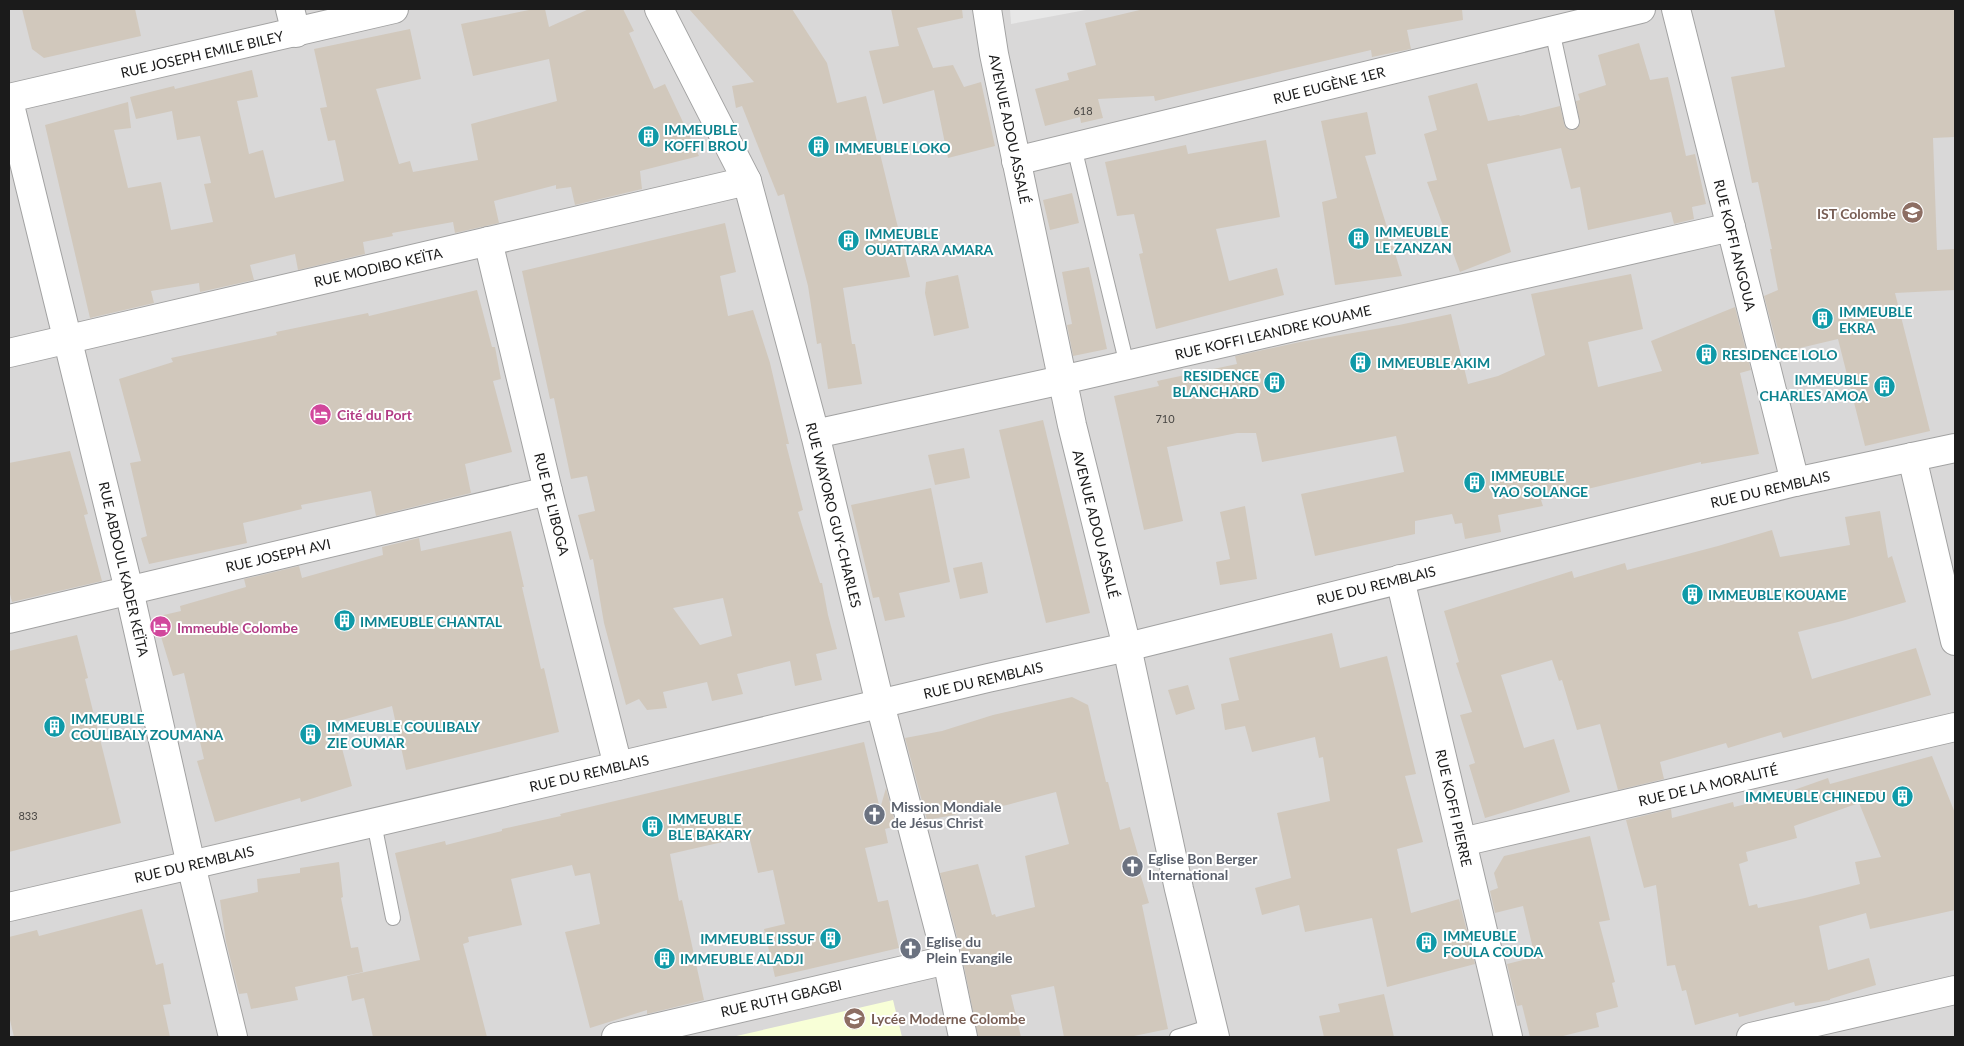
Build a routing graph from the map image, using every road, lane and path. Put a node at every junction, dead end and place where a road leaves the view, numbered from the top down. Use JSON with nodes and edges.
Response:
{"nodes":[{"id":1,"x":394,"y":9,"type":"edge"},
{"id":2,"x":659,"y":9,"type":"edge"},
{"id":3,"x":987,"y":9,"type":"edge"},
{"id":4,"x":1641,"y":9,"type":"edge"},
{"id":5,"x":1676,"y":9,"type":"edge"},
{"id":6,"x":293,"y":21,"type":"edge"},
{"id":7,"x":1552,"y":30,"type":"junction"},
{"id":8,"x":9,"y":100,"type":"edge"},
{"id":9,"x":1572,"y":122,"type":"dead end"},
{"id":10,"x":1074,"y":147,"type":"junction"},
{"id":11,"x":1016,"y":161,"type":"junction"},
{"id":12,"x":747,"y":181,"type":"junction"},
{"id":13,"x":1731,"y":227,"type":"junction"},
{"id":14,"x":488,"y":241,"type":"junction"},
{"id":15,"x":68,"y":340,"type":"junction"},
{"id":16,"x":9,"y":353,"type":"edge"},
{"id":17,"x":1127,"y":365,"type":"junction"},
{"id":18,"x":1062,"y":380,"type":"junction"},
{"id":19,"x":815,"y":434,"type":"junction"},
{"id":20,"x":1955,"y":448,"type":"edge"},
{"id":21,"x":1912,"y":457,"type":"junction"},
{"id":22,"x":1794,"y":482,"type":"junction"},
{"id":23,"x":548,"y":491,"type":"junction"},
{"id":24,"x":1400,"y":579,"type":"junction"},
{"id":25,"x":129,"y":590,"type":"junction"},
{"id":26,"x":9,"y":619,"type":"edge"},
{"id":27,"x":1955,"y":640,"type":"edge"},
{"id":28,"x":1127,"y":647,"type":"junction"},
{"id":29,"x":880,"y":704,"type":"junction"},
{"id":30,"x":1955,"y":728,"type":"edge"},
{"id":31,"x":618,"y":766,"type":"junction"},
{"id":32,"x":374,"y":823,"type":"junction"},
{"id":33,"x":1462,"y":842,"type":"junction"},
{"id":34,"x":192,"y":865,"type":"junction"},
{"id":35,"x":9,"y":907,"type":"edge"},
{"id":36,"x":393,"y":918,"type":"dead end"},
{"id":37,"x":946,"y":960,"type":"junction"},
{"id":38,"x":1955,"y":990,"type":"edge"},
{"id":39,"x":1214,"y":1031,"type":"edge"},
{"id":40,"x":233,"y":1037,"type":"edge"},
{"id":41,"x":616,"y":1037,"type":"edge"},
{"id":42,"x":963,"y":1037,"type":"edge"},
{"id":43,"x":1177,"y":1037,"type":"edge"},
{"id":44,"x":1508,"y":1037,"type":"edge"},
{"id":45,"x":1751,"y":1037,"type":"edge"}],
"edges":[{"from":1,"to":6,"type":"street","name":"RUE JOSEPH EMILE BILEY"},
{"from":2,"to":12,"type":"street","name":"RUE WAYORO GUY-CHARLES"},
{"from":3,"to":11,"type":"street","name":"AVENUE ADOU ASSALÉ"},
{"from":4,"to":7,"type":"street","name":"RUE EUGÈNE 1ER"},
{"from":5,"to":13,"type":"street","name":"RUE KOFFI ANGOUA"},
{"from":6,"to":8,"type":"street","name":"RUE JOSEPH EMILE BILEY"},
{"from":7,"to":9,"type":"lane"},
{"from":7,"to":10,"type":"street","name":"RUE EUGÈNE 1ER"},
{"from":8,"to":15,"type":"street","name":"RUE ABDOUL KADER KEÏTA"},
{"from":10,"to":11,"type":"street","name":"RUE EUGÈNE 1ER"},
{"from":10,"to":17,"type":"lane"},
{"from":11,"to":18,"type":"street","name":"AVENUE ADOU ASSALÉ"},
{"from":12,"to":14,"type":"street","name":"RUE MODIBO KEÏTA"},
{"from":12,"to":19,"type":"street","name":"RUE WAYORO GUY-CHARLES"},
{"from":13,"to":17,"type":"street","name":"RUE KOFFI LEANDRE KOUAME"},
{"from":13,"to":22,"type":"street","name":"RUE KOFFI ANGOUA"},
{"from":14,"to":15,"type":"street","name":"RUE MODIBO KEÏTA"},
{"from":14,"to":23,"type":"street","name":"RUE DE L'IBOGA"},
{"from":15,"to":16,"type":"street","name":"RUE MODIBO KEÏTA"},
{"from":15,"to":25,"type":"street","name":"RUE ABDOUL KADER KEÏTA"},
{"from":17,"to":18,"type":"street","name":"RUE KOFFI LEANDRE KOUAME"},
{"from":18,"to":19,"type":"street","name":"RUE KOFFI LEANDRE KOUAME"},
{"from":18,"to":28,"type":"street","name":"AVENUE ADOU ASSALÉ"},
{"from":19,"to":29,"type":"street","name":"RUE WAYORO GUY-CHARLES"},
{"from":20,"to":21,"type":"street","name":"RUE DU REMBLAIS"},
{"from":21,"to":22,"type":"street","name":"RUE DU REMBLAIS"},
{"from":21,"to":27,"type":"street"},
{"from":22,"to":24,"type":"street","name":"RUE DU REMBLAIS"},
{"from":23,"to":25,"type":"street","name":"RUE JOSEPH AVI"},
{"from":23,"to":31,"type":"street","name":"RUE DE L'IBOGA"},
{"from":24,"to":28,"type":"street","name":"RUE DU REMBLAIS"},
{"from":24,"to":33,"type":"street","name":"RUE KOFFI PIERRE"},
{"from":25,"to":26,"type":"street","name":"RUE JOSEPH AVI"},
{"from":25,"to":34,"type":"street","name":"RUE ABDOUL KADER KEÏTA"},
{"from":28,"to":29,"type":"street","name":"RUE DU REMBLAIS"},
{"from":28,"to":39,"type":"street","name":"AVENUE ADOU ASSALÉ"},
{"from":29,"to":31,"type":"street","name":"RUE DU REMBLAIS"},
{"from":29,"to":37,"type":"street","name":"RUE WAYORO GUY-CHARLES"},
{"from":30,"to":33,"type":"street","name":"RUE DE LA MORALITÉ"},
{"from":31,"to":32,"type":"street","name":"RUE DU REMBLAIS"},
{"from":32,"to":34,"type":"street","name":"RUE DU REMBLAIS"},
{"from":32,"to":36,"type":"lane"},
{"from":33,"to":44,"type":"street","name":"RUE KOFFI PIERRE"},
{"from":34,"to":35,"type":"street","name":"RUE DU REMBLAIS"},
{"from":34,"to":40,"type":"street","name":"RUE ABDOUL KADER KEÏTA"},
{"from":37,"to":41,"type":"street","name":"RUE RUTH GBAGBI"},
{"from":37,"to":42,"type":"street","name":"RUE WAYORO GUY-CHARLES"},
{"from":38,"to":45,"type":"street"},
{"from":39,"to":43,"type":"lane"}]}
